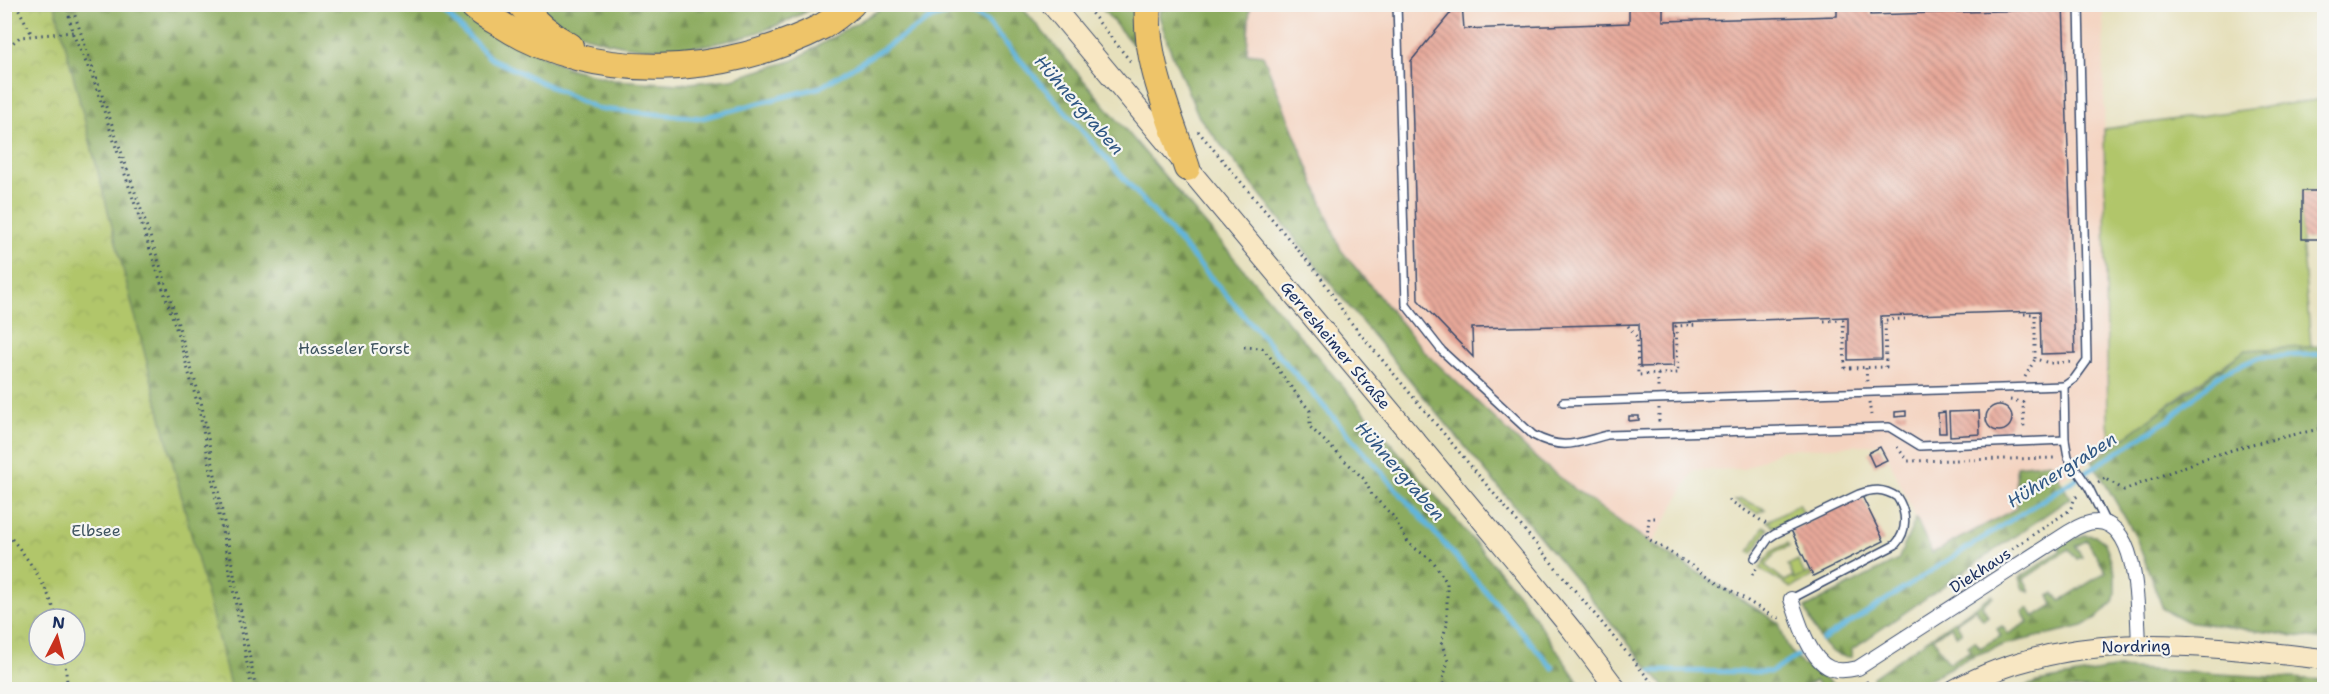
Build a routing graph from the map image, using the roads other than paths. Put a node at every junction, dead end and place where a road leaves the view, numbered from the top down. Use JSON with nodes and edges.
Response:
{"nodes":[{"id":1,"x":471,"y":4,"type":"edge"},
{"id":2,"x":520,"y":4,"type":"edge"},
{"id":3,"x":852,"y":4,"type":"edge"},
{"id":4,"x":1051,"y":4,"type":"edge"},
{"id":5,"x":1148,"y":4,"type":"edge"},
{"id":6,"x":1397,"y":4,"type":"edge"},
{"id":7,"x":2079,"y":4,"type":"edge"},
{"id":8,"x":599,"y":62,"type":"junction"},
{"id":9,"x":1187,"y":168,"type":"junction"},
{"id":10,"x":2064,"y":386,"type":"junction"},
{"id":11,"x":1563,"y":402,"type":"dead end"},
{"id":12,"x":2065,"y":440,"type":"junction"},
{"id":13,"x":2106,"y":523,"type":"junction"},
{"id":14,"x":1755,"y":558,"type":"dead end"},
{"id":15,"x":1791,"y":599,"type":"joint"},
{"id":16,"x":2139,"y":644,"type":"junction"},
{"id":17,"x":2325,"y":659,"type":"edge"},
{"id":18,"x":1617,"y":690,"type":"edge"},
{"id":19,"x":1954,"y":690,"type":"edge"}],
"edges":[{"from":1,"to":8,"type":"highway"},
{"from":2,"to":8,"type":"highway"},
{"from":3,"to":8,"type":"highway"},
{"from":4,"to":9,"type":"main road","name":"Gerresheimer Straße"},
{"from":5,"to":9,"type":"highway"},
{"from":6,"to":12,"type":"lane"},
{"from":7,"to":10,"type":"lane"},
{"from":9,"to":18,"type":"main road","name":"Gerresheimer Straße"},
{"from":10,"to":11,"type":"lane"},
{"from":10,"to":12,"type":"lane"},
{"from":12,"to":13,"type":"lane"},
{"from":13,"to":15,"type":"street","name":"Diekhaus"},
{"from":13,"to":16,"type":"street"},
{"from":14,"to":15,"type":"lane"},
{"from":16,"to":17,"type":"main road","name":"Nordring"},
{"from":16,"to":19,"type":"main road","name":"Nordring"}]}
